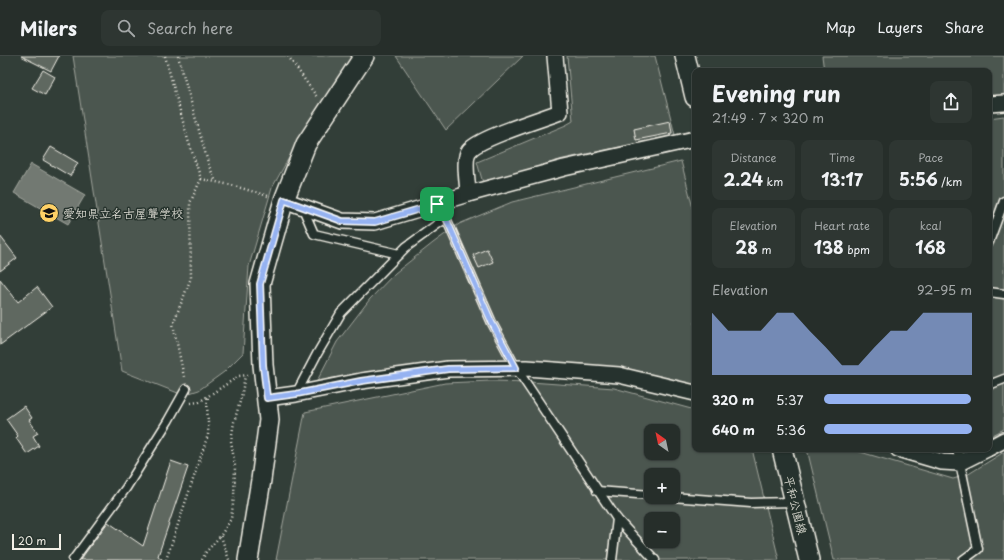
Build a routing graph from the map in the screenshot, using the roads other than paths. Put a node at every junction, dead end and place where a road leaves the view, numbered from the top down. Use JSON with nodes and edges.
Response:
{"nodes":[{"id":1,"x":364,"y":56,"type":"edge"},
{"id":2,"x":555,"y":56,"type":"edge"},
{"id":3,"x":685,"y":56,"type":"edge"},
{"id":4,"x":692,"y":85,"type":"edge"},
{"id":5,"x":1004,"y":103,"type":"edge"},
{"id":6,"x":992,"y":104,"type":"edge"},
{"id":7,"x":692,"y":140,"type":"edge"},
{"id":8,"x":468,"y":194,"type":"junction"},
{"id":9,"x":1004,"y":201,"type":"edge"},
{"id":10,"x":293,"y":203,"type":"junction"},
{"id":11,"x":437,"y":204,"type":"junction"},
{"id":12,"x":446,"y":218,"type":"junction"},
{"id":13,"x":992,"y":234,"type":"edge"},
{"id":14,"x":398,"y":254,"type":"junction"},
{"id":15,"x":992,"y":292,"type":"edge"},
{"id":16,"x":1004,"y":294,"type":"edge"},
{"id":17,"x":516,"y":368,"type":"junction"},
{"id":18,"x":1004,"y":379,"type":"edge"},
{"id":19,"x":992,"y":384,"type":"edge"},
{"id":20,"x":186,"y":389,"type":"road end"},
{"id":21,"x":692,"y":392,"type":"edge"},
{"id":22,"x":296,"y":394,"type":"junction"},
{"id":23,"x":267,"y":398,"type":"junction"},
{"id":24,"x":1004,"y":440,"type":"edge"},
{"id":25,"x":992,"y":446,"type":"edge"},
{"id":26,"x":783,"y":452,"type":"edge"},
{"id":27,"x":908,"y":452,"type":"edge"},
{"id":28,"x":973,"y":452,"type":"edge"},
{"id":29,"x":958,"y":456,"type":"edge"},
{"id":30,"x":597,"y":490,"type":"junction"},
{"id":31,"x":644,"y":494,"type":"edge"},
{"id":32,"x":680,"y":498,"type":"edge"},
{"id":33,"x":795,"y":502,"type":"junction"},
{"id":34,"x":617,"y":519,"type":"junction"},
{"id":35,"x":73,"y":560,"type":"edge"},
{"id":36,"x":248,"y":560,"type":"edge"},
{"id":37,"x":612,"y":560,"type":"edge"},
{"id":38,"x":655,"y":560,"type":"edge"},
{"id":39,"x":809,"y":560,"type":"edge"},
{"id":40,"x":963,"y":560,"type":"edge"}],
"edges":[{"from":1,"to":10,"type":"street"},
{"from":2,"to":8,"type":"street"},
{"from":3,"to":4,"type":"street"},
{"from":5,"to":6,"type":"street"},
{"from":7,"to":8,"type":"street"},
{"from":8,"to":11,"type":"street"},
{"from":9,"to":13,"type":"lane"},
{"from":10,"to":11,"type":"street"},
{"from":10,"to":14,"type":"lane"},
{"from":10,"to":23,"type":"street"},
{"from":11,"to":12,"type":"lane"},
{"from":12,"to":14,"type":"lane"},
{"from":12,"to":17,"type":"lane"},
{"from":14,"to":22,"type":"lane"},
{"from":15,"to":16,"type":"lane"},
{"from":17,"to":21,"type":"street"},
{"from":17,"to":22,"type":"street"},
{"from":17,"to":30,"type":"lane"},
{"from":18,"to":19,"type":"lane"},
{"from":20,"to":35,"type":"lane"},
{"from":22,"to":23,"type":"street"},
{"from":23,"to":36,"type":"street"},
{"from":24,"to":25,"type":"street"},
{"from":26,"to":33,"type":"street","name":"平和公園線"},
{"from":27,"to":29,"type":"street"},
{"from":28,"to":29,"type":"street"},
{"from":29,"to":40,"type":"lane"},
{"from":30,"to":31,"type":"lane"},
{"from":30,"to":34,"type":"lane"},
{"from":32,"to":33,"type":"lane"},
{"from":33,"to":39,"type":"street","name":"平和公園線"},
{"from":34,"to":37,"type":"lane"},
{"from":34,"to":38,"type":"lane"}]}
